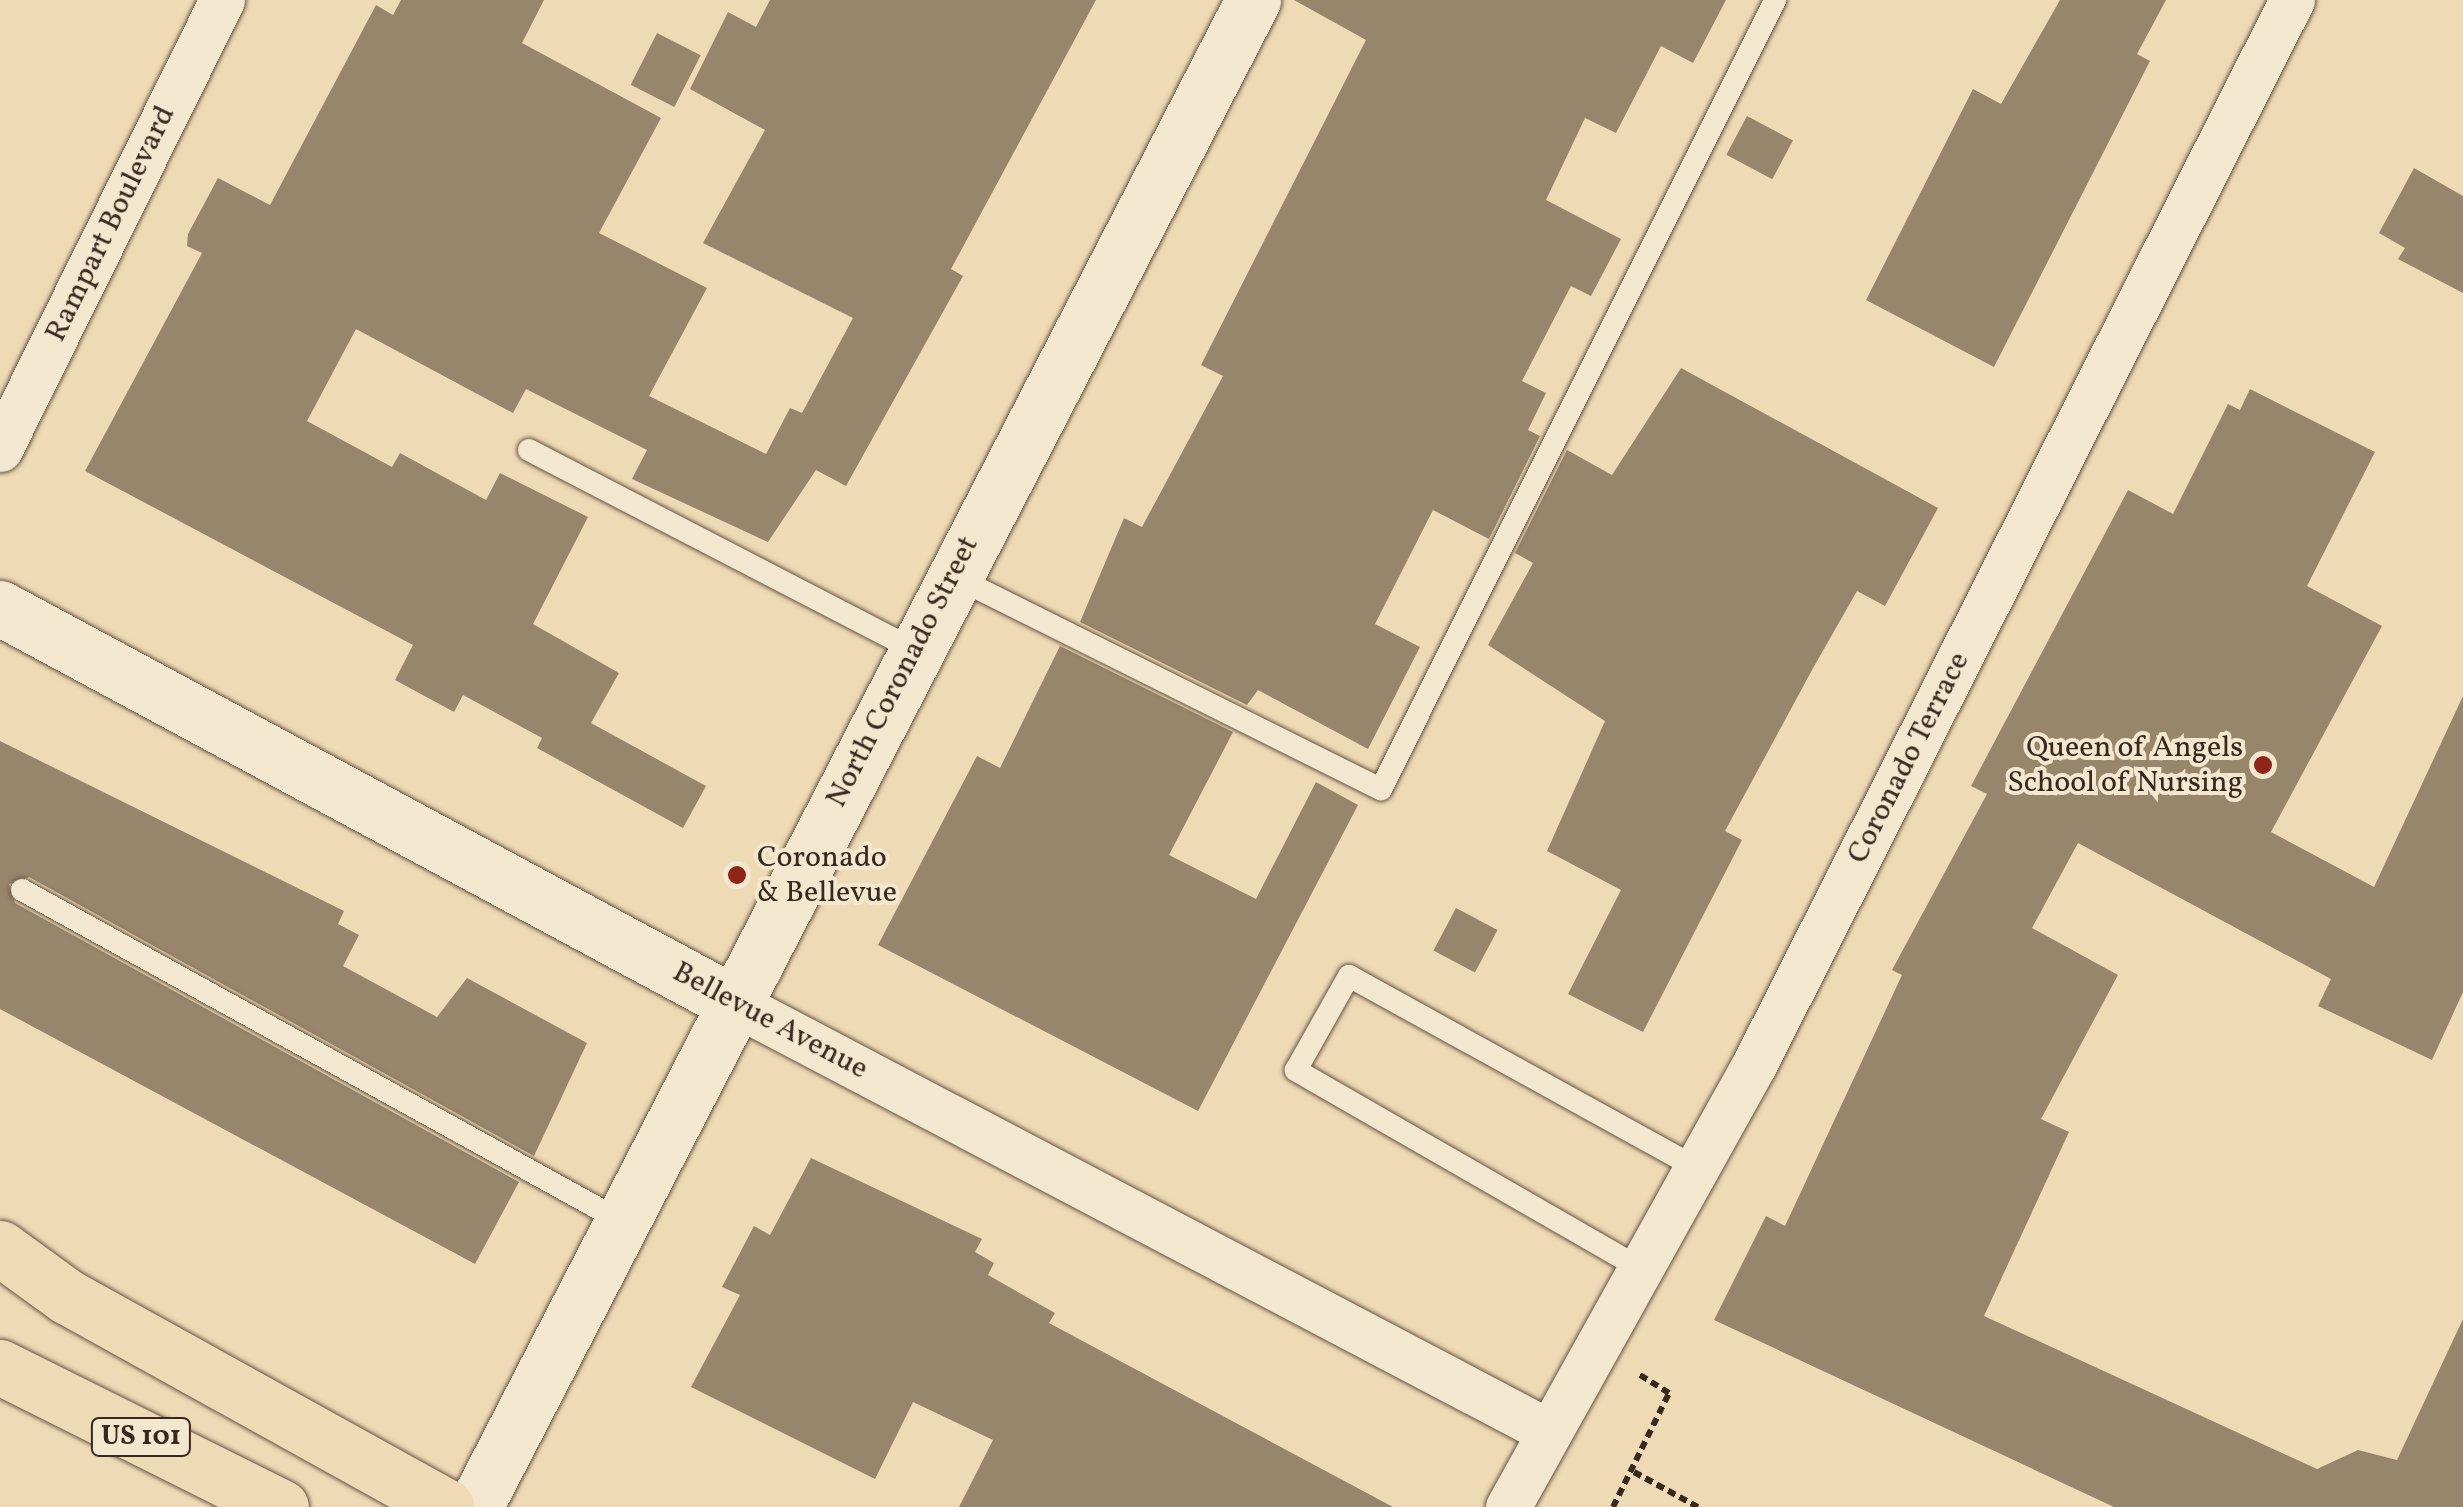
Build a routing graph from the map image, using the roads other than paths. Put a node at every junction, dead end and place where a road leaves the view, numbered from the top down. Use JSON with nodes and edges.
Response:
{"nodes":[{"id":1,"x":222,"y":0,"type":"edge"},
{"id":2,"x":1253,"y":0,"type":"edge"},
{"id":3,"x":1775,"y":0,"type":"edge"},
{"id":4,"x":2292,"y":0,"type":"edge"},
{"id":5,"x":0,"y":449,"type":"edge"},
{"id":6,"x":529,"y":450,"type":"dead end"},
{"id":7,"x":953,"y":576,"type":"junction"},
{"id":8,"x":0,"y":608,"type":"edge"},
{"id":9,"x":915,"y":650,"type":"junction"},
{"id":10,"x":22,"y":890,"type":"dead end"},
{"id":11,"x":732,"y":1002,"type":"junction"},
{"id":12,"x":1695,"y":1168,"type":"junction"},
{"id":13,"x":621,"y":1221,"type":"junction"},
{"id":14,"x":0,"y":1248,"type":"edge"},
{"id":15,"x":1638,"y":1268,"type":"junction"},
{"id":16,"x":0,"y":1367,"type":"edge"},
{"id":17,"x":1544,"y":1428,"type":"junction"},
{"id":18,"x":282,"y":1507,"type":"edge"},
{"id":19,"x":446,"y":1507,"type":"edge"},
{"id":20,"x":475,"y":1507,"type":"edge"},
{"id":21,"x":1508,"y":1507,"type":"edge"}],
"edges":[{"from":1,"to":5,"type":"street","name":"Rampart Boulevard"},
{"from":2,"to":7,"type":"street","name":"North Coronado Street"},
{"from":3,"to":7,"type":"lane"},
{"from":4,"to":12,"type":"street","name":"Coronado Terrace"},
{"from":6,"to":9,"type":"lane"},
{"from":7,"to":9,"type":"street","name":"North Coronado Street"},
{"from":8,"to":11,"type":"street","name":"Bellevue Avenue"},
{"from":9,"to":11,"type":"street","name":"North Coronado Street"},
{"from":10,"to":13,"type":"lane"},
{"from":11,"to":13,"type":"street","name":"North Coronado Street"},
{"from":11,"to":17,"type":"street","name":"Bellevue Avenue"},
{"from":12,"to":15,"type":"street","name":"Coronado Terrace"},
{"from":12,"to":15,"type":"lane"},
{"from":13,"to":20,"type":"street","name":"North Coronado Street"},
{"from":14,"to":19,"type":"highway"},
{"from":15,"to":17,"type":"street","name":"Coronado Terrace"},
{"from":16,"to":18,"type":"highway","number":"US 101"},
{"from":17,"to":21,"type":"street","name":"Coronado Terrace"}]}
